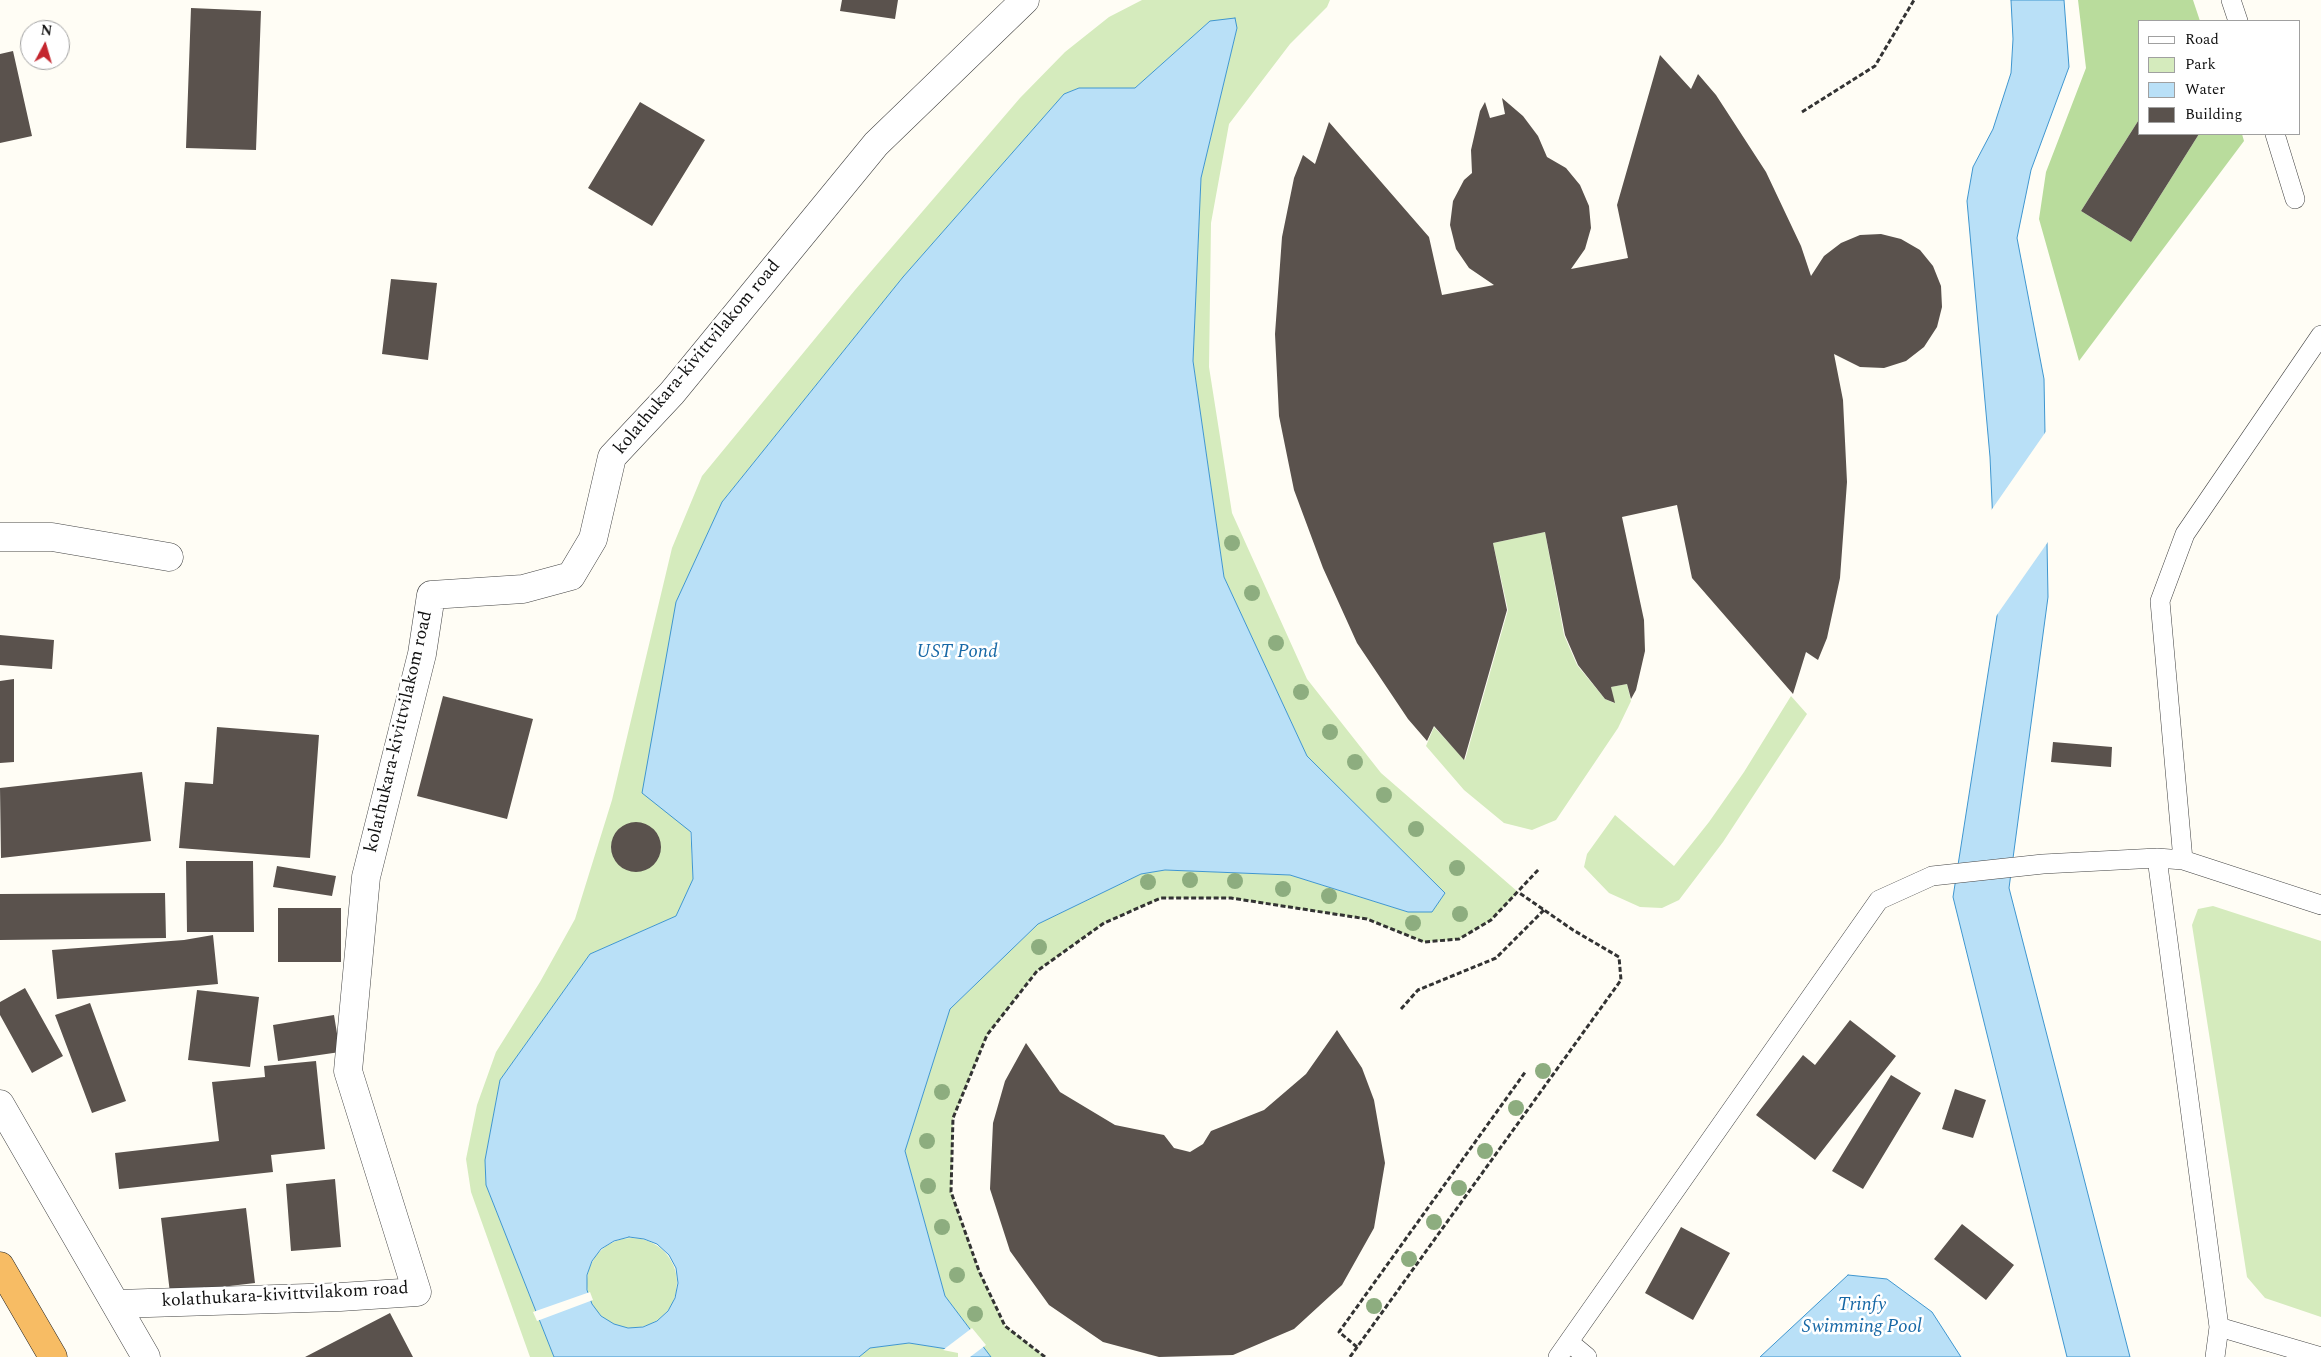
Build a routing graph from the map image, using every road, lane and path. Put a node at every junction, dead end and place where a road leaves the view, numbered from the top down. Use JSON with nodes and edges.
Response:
{"nodes":[{"id":1,"x":1025,"y":0,"type":"edge"},
{"id":2,"x":1914,"y":0,"type":"edge"},
{"id":3,"x":2231,"y":0,"type":"edge"},
{"id":4,"x":2238,"y":20,"type":"edge"},
{"id":5,"x":1802,"y":112,"type":"dead end"},
{"id":6,"x":2275,"y":135,"type":"edge"},
{"id":7,"x":2295,"y":199,"type":"dead end"},
{"id":8,"x":2321,"y":335,"type":"edge"},
{"id":9,"x":0,"y":537,"type":"edge"},
{"id":10,"x":169,"y":557,"type":"dead end"},
{"id":11,"x":2156,"y":858,"type":"junction"},
{"id":12,"x":2183,"y":860,"type":"junction"},
{"id":13,"x":1539,"y":869,"type":"dead end"},
{"id":14,"x":1518,"y":892,"type":"junction"},
{"id":15,"x":2321,"y":904,"type":"edge"},
{"id":16,"x":1544,"y":910,"type":"junction"},
{"id":17,"x":1401,"y":1009,"type":"dead end"},
{"id":18,"x":1526,"y":1071,"type":"dead end"},
{"id":19,"x":0,"y":1104,"type":"edge"},
{"id":20,"x":0,"y":1266,"type":"edge"},
{"id":21,"x":117,"y":1304,"type":"junction"},
{"id":22,"x":2219,"y":1327,"type":"junction"},
{"id":23,"x":1569,"y":1342,"type":"junction"},
{"id":24,"x":1357,"y":1348,"type":"junction"},
{"id":25,"x":53,"y":1357,"type":"edge"},
{"id":26,"x":146,"y":1357,"type":"edge"},
{"id":27,"x":1045,"y":1357,"type":"edge"},
{"id":28,"x":1350,"y":1357,"type":"edge"},
{"id":29,"x":1558,"y":1357,"type":"edge"},
{"id":30,"x":1587,"y":1357,"type":"edge"},
{"id":31,"x":2214,"y":1357,"type":"edge"},
{"id":32,"x":2321,"y":1357,"type":"edge"}],
"edges":[{"from":1,"to":21,"type":"street","name":"kolathukara-kivittvilakom road"},
{"from":2,"to":5,"type":"path"},
{"from":3,"to":4,"type":"lane"},
{"from":6,"to":7,"type":"lane"},
{"from":8,"to":12,"type":"lane"},
{"from":9,"to":10,"type":"street"},
{"from":11,"to":12,"type":"lane"},
{"from":11,"to":22,"type":"lane"},
{"from":11,"to":23,"type":"lane"},
{"from":12,"to":15,"type":"lane"},
{"from":13,"to":14,"type":"path"},
{"from":14,"to":16,"type":"path"},
{"from":14,"to":27,"type":"path"},
{"from":16,"to":17,"type":"path"},
{"from":16,"to":24,"type":"path"},
{"from":18,"to":24,"type":"path"},
{"from":19,"to":21,"type":"street"},
{"from":20,"to":25,"type":"highway"},
{"from":21,"to":26,"type":"street"},
{"from":22,"to":31,"type":"lane"},
{"from":22,"to":32,"type":"lane"},
{"from":23,"to":29,"type":"lane"},
{"from":23,"to":30,"type":"lane"},
{"from":24,"to":28,"type":"path"}]}
